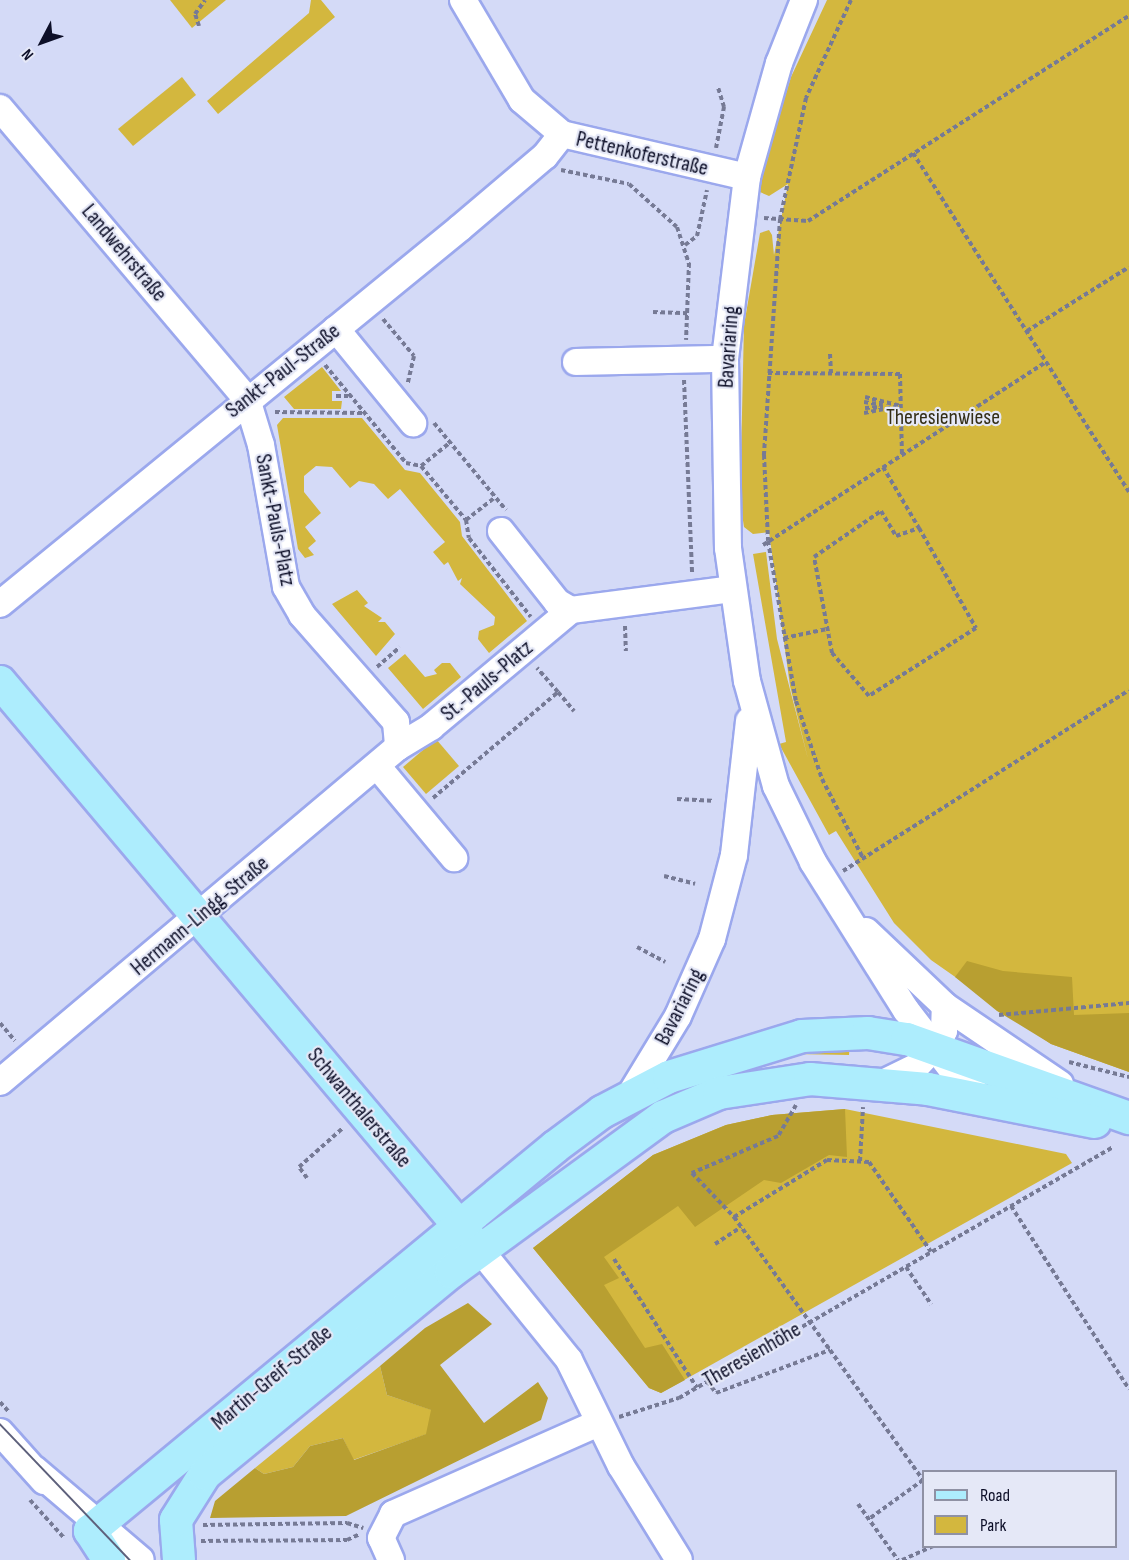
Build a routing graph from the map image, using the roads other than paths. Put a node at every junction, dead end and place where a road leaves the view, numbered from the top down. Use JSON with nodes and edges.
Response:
{"nodes":[{"id":1,"x":463,"y":0,"type":"edge"},
{"id":2,"x":804,"y":0,"type":"edge"},
{"id":3,"x":0,"y":108,"type":"edge"},
{"id":4,"x":562,"y":134,"type":"junction"},
{"id":5,"x":747,"y":177,"type":"junction"},
{"id":6,"x":336,"y":329,"type":"junction"},
{"id":7,"x":725,"y":359,"type":"junction"},
{"id":8,"x":576,"y":362,"type":"dead end"},
{"id":9,"x":247,"y":399,"type":"junction"},
{"id":10,"x":420,"y":418,"type":"road end"},
{"id":11,"x":508,"y":525,"type":"road end"},
{"id":12,"x":732,"y":589,"type":"junction"},
{"id":13,"x":0,"y":604,"type":"edge"},
{"id":14,"x":571,"y":610,"type":"junction"},
{"id":15,"x":0,"y":682,"type":"edge"},
{"id":16,"x":750,"y":702,"type":"junction"},
{"id":17,"x":398,"y":747,"type":"junction"},
{"id":18,"x":378,"y":767,"type":"junction"},
{"id":19,"x":454,"y":858,"type":"dead end"},
{"id":20,"x":828,"y":887,"type":"junction"},
{"id":21,"x":197,"y":918,"type":"junction"},
{"id":22,"x":945,"y":1006,"type":"junction"},
{"id":23,"x":934,"y":1048,"type":"junction"},
{"id":24,"x":0,"y":1082,"type":"edge"},
{"id":25,"x":874,"y":1092,"type":"junction"},
{"id":26,"x":630,"y":1095,"type":"junction"},
{"id":27,"x":986,"y":1101,"type":"junction"},
{"id":28,"x":1120,"y":1126,"type":"edge"},
{"id":29,"x":458,"y":1224,"type":"junction"},
{"id":30,"x":480,"y":1250,"type":"junction"},
{"id":31,"x":598,"y":1423,"type":"junction"},
{"id":32,"x":0,"y":1432,"type":"edge"},
{"id":33,"x":94,"y":1529,"type":"junction"},
{"id":34,"x":109,"y":1560,"type":"edge"},
{"id":35,"x":141,"y":1560,"type":"edge"},
{"id":36,"x":179,"y":1560,"type":"edge"},
{"id":37,"x":391,"y":1560,"type":"edge"},
{"id":38,"x":679,"y":1560,"type":"edge"}],
"edges":[{"from":1,"to":4,"type":"street","name":"Pettenkoferstraße"},
{"from":2,"to":5,"type":"street","name":"Bavariaring"},
{"from":3,"to":9,"type":"street","name":"Landwehrstraße"},
{"from":4,"to":5,"type":"street","name":"Pettenkoferstraße"},
{"from":4,"to":6,"type":"street","name":"Sankt-Paul-Straße"},
{"from":5,"to":7,"type":"street","name":"Bavariaring"},
{"from":6,"to":9,"type":"street","name":"Sankt-Paul-Straße"},
{"from":6,"to":10,"type":"street"},
{"from":7,"to":8,"type":"street"},
{"from":7,"to":12,"type":"street","name":"Bavariaring"},
{"from":9,"to":13,"type":"street","name":"Sankt-Paul-Straße"},
{"from":9,"to":17,"type":"street","name":"Sankt-Pauls-Platz"},
{"from":11,"to":14,"type":"street"},
{"from":12,"to":14,"type":"street"},
{"from":12,"to":16,"type":"street","name":"Bavariaring"},
{"from":14,"to":17,"type":"street","name":"St.-Pauls-Platz"},
{"from":15,"to":21,"type":"main road","name":"Schwanthalerstraße"},
{"from":16,"to":20,"type":"street","name":"Bavariaring"},
{"from":16,"to":26,"type":"street","name":"Bavariaring"},
{"from":17,"to":18,"type":"street","name":"Hermann-Lingg-Straße"},
{"from":18,"to":19,"type":"street"},
{"from":18,"to":21,"type":"street","name":"Hermann-Lingg-Straße"},
{"from":20,"to":22,"type":"street","name":"Bavariaring"},
{"from":20,"to":23,"type":"street","name":"Bavariaring"},
{"from":21,"to":24,"type":"street","name":"Hermann-Lingg-Straße"},
{"from":21,"to":29,"type":"main road","name":"Schwanthalerstraße"},
{"from":22,"to":23,"type":"street"},
{"from":22,"to":28,"type":"street","name":"Bavariaring"},
{"from":23,"to":25,"type":"street"},
{"from":23,"to":26,"type":"main road"},
{"from":23,"to":27,"type":"street"},
{"from":23,"to":28,"type":"main road"},
{"from":25,"to":27,"type":"main road"},
{"from":25,"to":30,"type":"main road"},
{"from":26,"to":29,"type":"main road","name":"Bavariaring"},
{"from":27,"to":28,"type":"main road"},
{"from":29,"to":30,"type":"main road","name":"Schwanthalerstraße"},
{"from":29,"to":33,"type":"main road","name":"Martin-Greif-Straße"},
{"from":30,"to":31,"type":"street","name":"Schwanthalerstraße"},
{"from":30,"to":36,"type":"main road","name":"Martin-Greif-Straße"},
{"from":31,"to":37,"type":"street"},
{"from":31,"to":38,"type":"street","name":"Schwanthalerstraße"},
{"from":32,"to":33,"type":"street"},
{"from":33,"to":34,"type":"main road"},
{"from":33,"to":35,"type":"street"}]}
